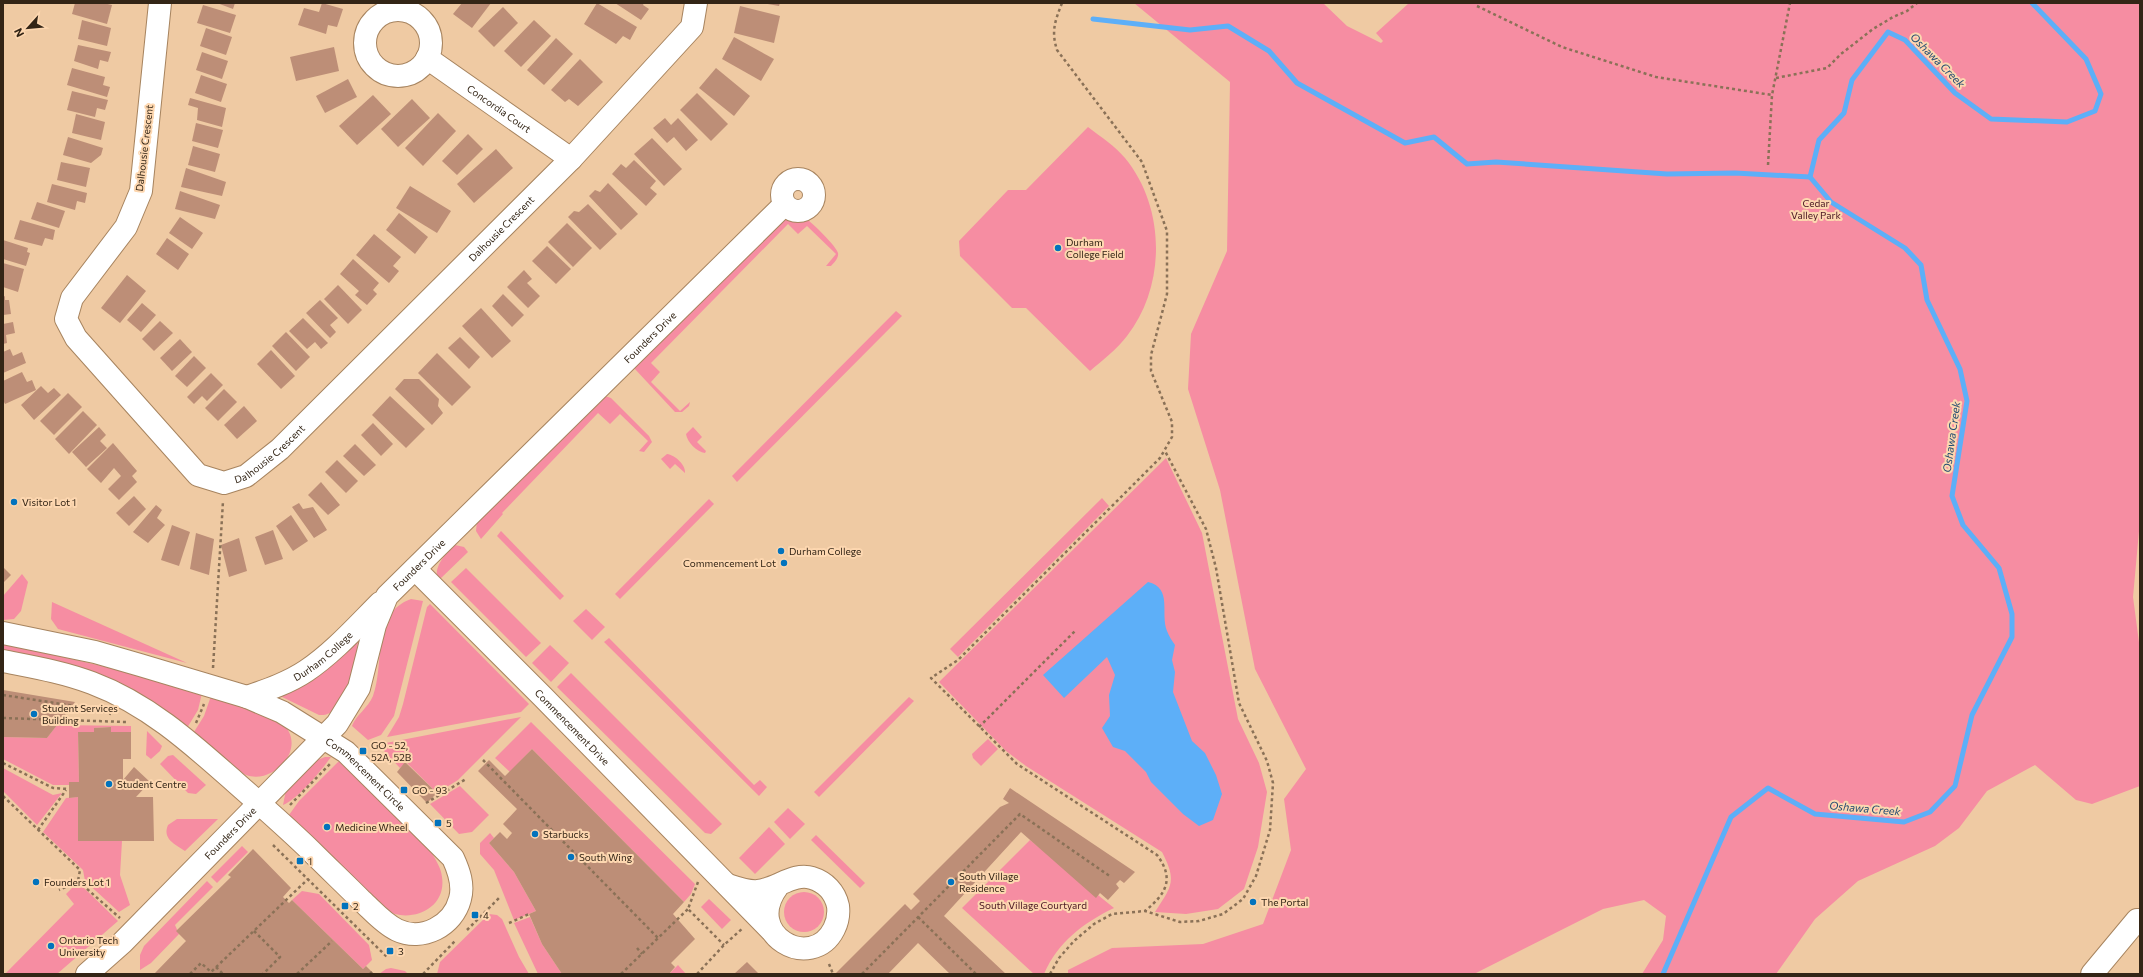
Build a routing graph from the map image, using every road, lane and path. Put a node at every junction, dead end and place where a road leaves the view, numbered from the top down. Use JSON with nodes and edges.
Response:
{"nodes":[{"id":1,"x":160,"y":3,"type":"edge"},
{"id":2,"x":696,"y":3,"type":"edge"},
{"id":3,"x":1062,"y":3,"type":"edge"},
{"id":4,"x":1790,"y":3,"type":"edge"},
{"id":5,"x":1917,"y":3,"type":"edge"},
{"id":6,"x":1478,"y":6,"type":"dead end"},
{"id":7,"x":427,"y":58,"type":"dead end"},
{"id":8,"x":1776,"y":78,"type":"junction"},
{"id":9,"x":1772,"y":95,"type":"junction"},
{"id":10,"x":571,"y":159,"type":"junction"},
{"id":11,"x":1768,"y":164,"type":"dead end"},
{"id":12,"x":784,"y":205,"type":"dead end"},
{"id":13,"x":1166,"y":451,"type":"junction"},
{"id":14,"x":224,"y":483,"type":"junction"},
{"id":15,"x":415,"y":569,"type":"junction"},
{"id":16,"x":387,"y":596,"type":"junction"},
{"id":17,"x":1075,"y":631,"type":"dead end"},
{"id":18,"x":3,"y":633,"type":"edge"},
{"id":19,"x":3,"y":661,"type":"edge"},
{"id":20,"x":212,"y":670,"type":"dead end"},
{"id":21,"x":3,"y":695,"type":"edge"},
{"id":22,"x":247,"y":697,"type":"junction"},
{"id":23,"x":205,"y":702,"type":"dead end"},
{"id":24,"x":116,"y":715,"type":"dead end"},
{"id":25,"x":123,"y":717,"type":"dead end"},
{"id":26,"x":3,"y":718,"type":"edge"},
{"id":27,"x":979,"y":727,"type":"junction"},
{"id":28,"x":192,"y":728,"type":"dead end"},
{"id":29,"x":324,"y":737,"type":"junction"},
{"id":30,"x":336,"y":759,"type":"dead end"},
{"id":31,"x":483,"y":760,"type":"dead end"},
{"id":32,"x":3,"y":763,"type":"edge"},
{"id":33,"x":466,"y":779,"type":"dead end"},
{"id":34,"x":3,"y":796,"type":"edge"},
{"id":35,"x":259,"y":803,"type":"junction"},
{"id":36,"x":424,"y":804,"type":"dead end"},
{"id":37,"x":287,"y":808,"type":"dead end"},
{"id":38,"x":38,"y":830,"type":"junction"},
{"id":39,"x":270,"y":839,"type":"dead end"},
{"id":40,"x":706,"y":862,"type":"junction"},
{"id":41,"x":1111,"y":877,"type":"dead end"},
{"id":42,"x":308,"y":879,"type":"junction"},
{"id":43,"x":78,"y":881,"type":"junction"},
{"id":44,"x":728,"y":886,"type":"junction"},
{"id":45,"x":778,"y":886,"type":"junction"},
{"id":46,"x":59,"y":890,"type":"dead end"},
{"id":47,"x":688,"y":909,"type":"junction"},
{"id":48,"x":1145,"y":911,"type":"junction"},
{"id":49,"x":529,"y":914,"type":"dead end"},
{"id":50,"x":117,"y":915,"type":"dead end"},
{"id":51,"x":918,"y":917,"type":"junction"},
{"id":52,"x":2140,"y":920,"type":"edge"},
{"id":53,"x":509,"y":922,"type":"dead end"},
{"id":54,"x":764,"y":923,"type":"junction"},
{"id":55,"x":254,"y":931,"type":"junction"},
{"id":56,"x":658,"y":938,"type":"junction"},
{"id":57,"x":332,"y":941,"type":"dead end"},
{"id":58,"x":724,"y":945,"type":"junction"},
{"id":59,"x":637,"y":948,"type":"dead end"},
{"id":60,"x":642,"y":954,"type":"junction"},
{"id":61,"x":387,"y":957,"type":"dead end"},
{"id":62,"x":829,"y":964,"type":"dead end"},
{"id":63,"x":216,"y":967,"type":"junction"},
{"id":64,"x":99,"y":970,"type":"edge"},
{"id":65,"x":190,"y":974,"type":"edge"},
{"id":66,"x":223,"y":974,"type":"edge"},
{"id":67,"x":263,"y":974,"type":"edge"},
{"id":68,"x":297,"y":974,"type":"edge"},
{"id":69,"x":621,"y":974,"type":"edge"},
{"id":70,"x":697,"y":974,"type":"edge"},
{"id":71,"x":833,"y":974,"type":"edge"},
{"id":72,"x":862,"y":974,"type":"edge"},
{"id":73,"x":976,"y":974,"type":"edge"},
{"id":74,"x":1050,"y":974,"type":"edge"},
{"id":75,"x":2092,"y":974,"type":"edge"}],
"edges":[{"from":1,"to":14,"type":"street","name":"Dalhousie Crescent"},
{"from":2,"to":10,"type":"street","name":"Dalhousie Crescent"},
{"from":3,"to":13,"type":"path"},
{"from":4,"to":8,"type":"path"},
{"from":5,"to":8,"type":"path"},
{"from":6,"to":9,"type":"path"},
{"from":7,"to":10,"type":"street","name":"Concordia Court"},
{"from":8,"to":9,"type":"path"},
{"from":9,"to":11,"type":"path"},
{"from":10,"to":14,"type":"street","name":"Dalhousie Crescent"},
{"from":12,"to":15,"type":"street","name":"Founders Drive"},
{"from":13,"to":27,"type":"path"},
{"from":13,"to":48,"type":"path"},
{"from":14,"to":20,"type":"path"},
{"from":15,"to":16,"type":"street","name":"Founders Drive"},
{"from":15,"to":40,"type":"street","name":"Commencement Drive"},
{"from":16,"to":22,"type":"street","name":"Durham College"},
{"from":16,"to":29,"type":"street","name":"Founders Drive"},
{"from":17,"to":27,"type":"path"},
{"from":18,"to":22,"type":"street","name":"Commencement Circle"},
{"from":19,"to":35,"type":"street","name":"Commencement Circle"},
{"from":21,"to":24,"type":"path"},
{"from":22,"to":29,"type":"street","name":"Commencement Circle"},
{"from":23,"to":28,"type":"path"},
{"from":25,"to":26,"type":"path"},
{"from":27,"to":48,"type":"path"},
{"from":29,"to":35,"type":"street","name":"Founders Drive"},
{"from":29,"to":35,"type":"street","name":"Commencement Circle"},
{"from":30,"to":37,"type":"path"},
{"from":31,"to":56,"type":"path"},
{"from":32,"to":38,"type":"path"},
{"from":33,"to":36,"type":"path"},
{"from":34,"to":38,"type":"path"},
{"from":35,"to":64,"type":"street","name":"Founders Drive"},
{"from":38,"to":43,"type":"path"},
{"from":39,"to":42,"type":"path"},
{"from":40,"to":44,"type":"street","name":"Commencement Drive"},
{"from":40,"to":47,"type":"path"},
{"from":41,"to":51,"type":"path"},
{"from":42,"to":55,"type":"path"},
{"from":42,"to":61,"type":"path"},
{"from":43,"to":46,"type":"path"},
{"from":43,"to":50,"type":"path"},
{"from":44,"to":45,"type":"street","name":"Commencement Drive"},
{"from":44,"to":54,"type":"street","name":"Commencement Drive"},
{"from":45,"to":54,"type":"street"},
{"from":45,"to":54,"type":"street","name":"Commencement Drive"},
{"from":47,"to":56,"type":"path"},
{"from":47,"to":58,"type":"path"},
{"from":48,"to":74,"type":"path"},
{"from":49,"to":53,"type":"path"},
{"from":51,"to":72,"type":"path"},
{"from":51,"to":73,"type":"path"},
{"from":52,"to":75,"type":"street"},
{"from":54,"to":58,"type":"path"},
{"from":55,"to":63,"type":"path"},
{"from":55,"to":67,"type":"path"},
{"from":56,"to":60,"type":"path"},
{"from":57,"to":68,"type":"path"},
{"from":58,"to":70,"type":"path"},
{"from":59,"to":60,"type":"path"},
{"from":60,"to":69,"type":"path"},
{"from":62,"to":71,"type":"path"},
{"from":63,"to":65,"type":"path"},
{"from":63,"to":66,"type":"path"}]}
